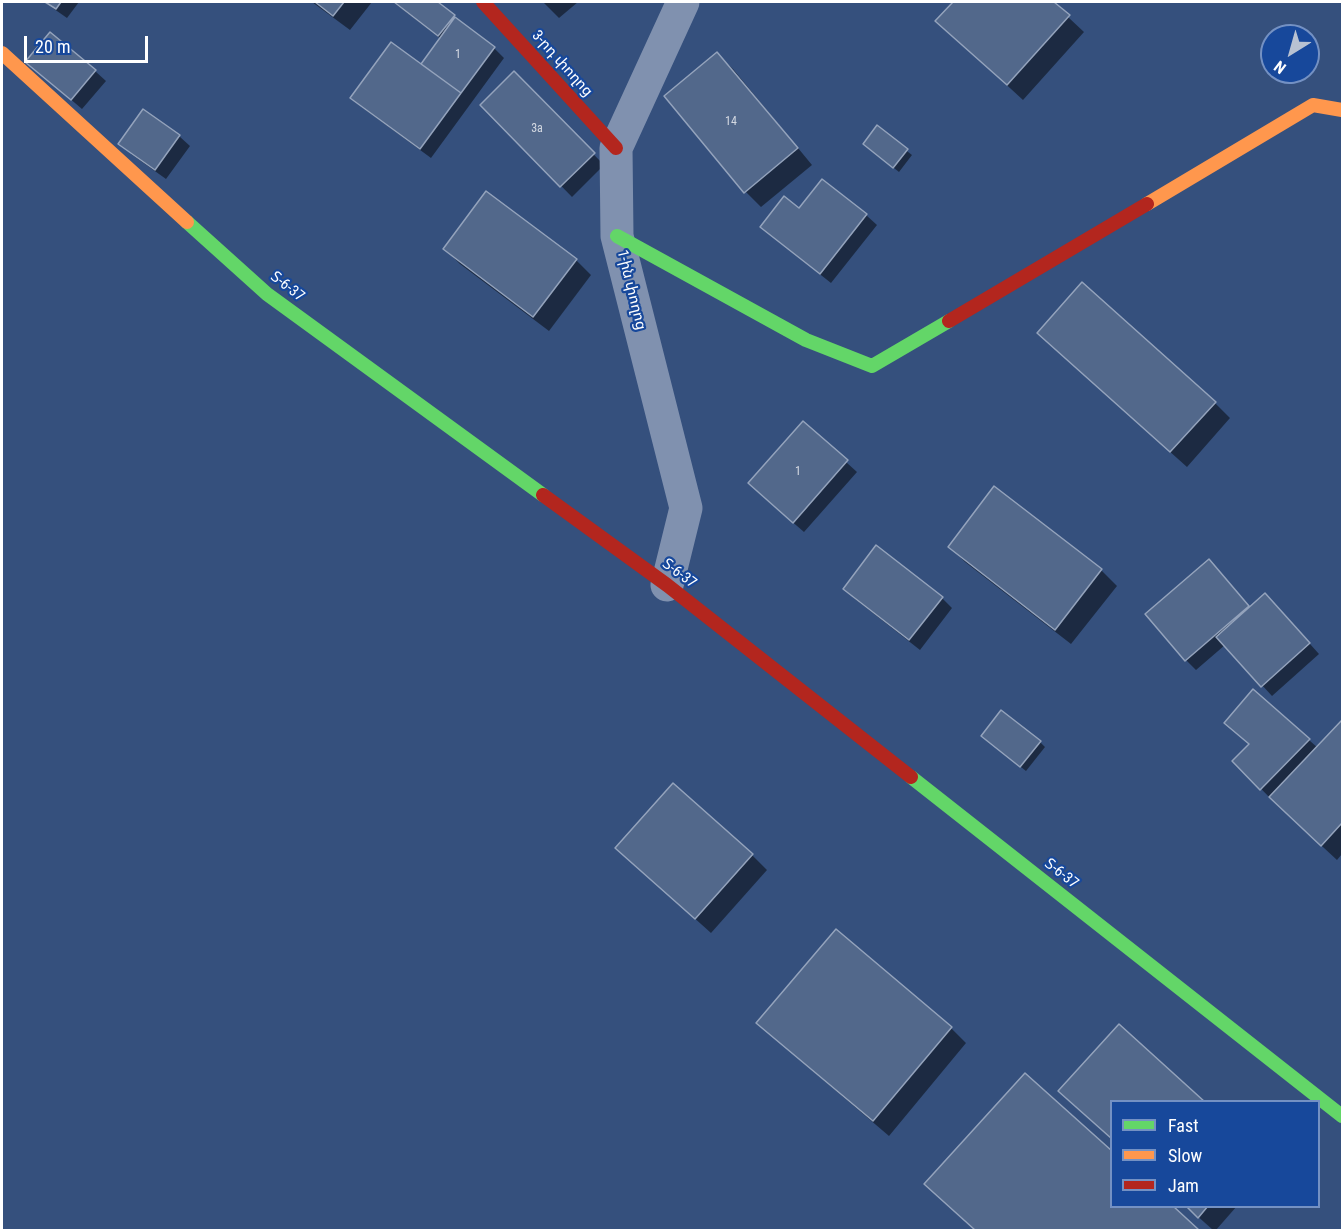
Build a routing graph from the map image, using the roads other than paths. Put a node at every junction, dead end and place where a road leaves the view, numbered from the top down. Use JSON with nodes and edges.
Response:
{"nodes":[{"id":1,"x":483,"y":2,"type":"edge"},
{"id":2,"x":683,"y":2,"type":"edge"},
{"id":3,"x":2,"y":53,"type":"edge"},
{"id":4,"x":1342,"y":110,"type":"edge"},
{"id":5,"x":616,"y":148,"type":"junction"},
{"id":6,"x":617,"y":236,"type":"junction"},
{"id":7,"x":667,"y":585,"type":"junction"},
{"id":8,"x":1342,"y":1116,"type":"edge"}],
"edges":[{"from":1,"to":5,"type":"main road","name":"3-րդ փողոց"},
{"from":2,"to":5,"type":"street","name":"1-ին փողոց"},
{"from":3,"to":7,"type":"main road","name":"Տ-6-37","number":"Տ-6-37"},
{"from":4,"to":6,"type":"main road"},
{"from":5,"to":6,"type":"street","name":"1-ին փողոց"},
{"from":6,"to":7,"type":"street","name":"1-ին փողոց"},
{"from":7,"to":8,"type":"main road","name":"Տ-6-37","number":"Տ-6-37"}]}
